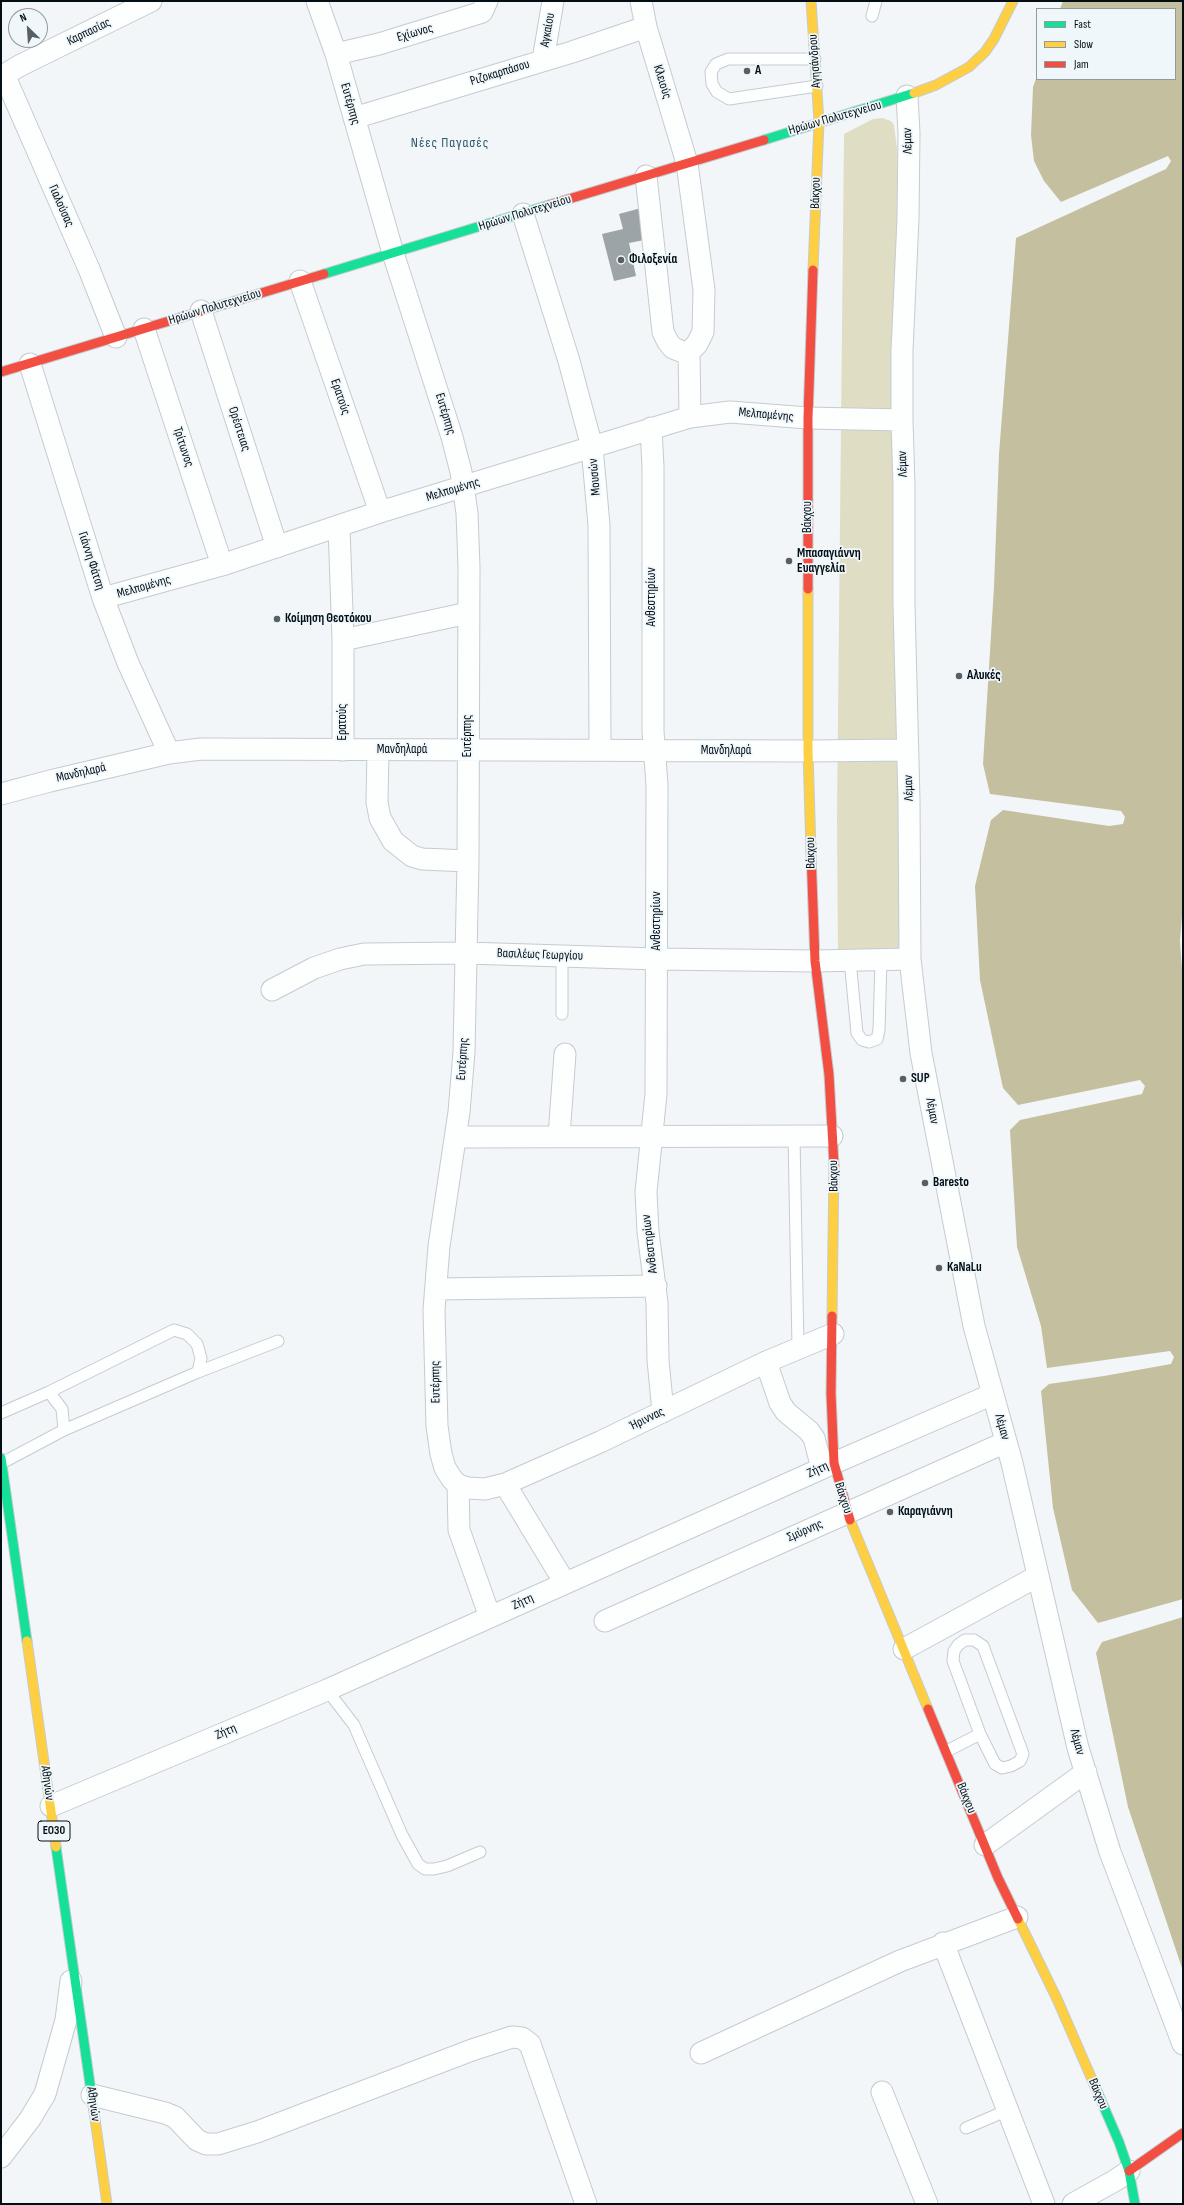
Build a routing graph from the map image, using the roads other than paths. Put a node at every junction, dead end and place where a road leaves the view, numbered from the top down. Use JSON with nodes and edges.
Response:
{"nodes":[{"id":1,"x":151,"y":1,"type":"edge"},
{"id":2,"x":317,"y":1,"type":"edge"},
{"id":3,"x":487,"y":1,"type":"edge"},
{"id":4,"x":553,"y":1,"type":"edge"},
{"id":5,"x":640,"y":1,"type":"edge"},
{"id":6,"x":811,"y":1,"type":"edge"},
{"id":7,"x":876,"y":1,"type":"edge"},
{"id":8,"x":1013,"y":1,"type":"edge"},
{"id":9,"x":872,"y":16,"type":"dead end"},
{"id":10,"x":646,"y":27,"type":"junction"},
{"id":11,"x":336,"y":54,"type":"junction"},
{"id":12,"x":543,"y":60,"type":"junction"},
{"id":13,"x":815,"y":60,"type":"junction"},
{"id":14,"x":7,"y":75,"type":"joint"},
{"id":15,"x":817,"y":86,"type":"junction"},
{"id":16,"x":907,"y":96,"type":"junction"},
{"id":17,"x":354,"y":118,"type":"junction"},
{"id":18,"x":819,"y":122,"type":"junction"},
{"id":19,"x":686,"y":163,"type":"junction"},
{"id":20,"x":646,"y":176,"type":"junction"},
{"id":21,"x":523,"y":214,"type":"junction"},
{"id":22,"x":394,"y":253,"type":"junction"},
{"id":23,"x":300,"y":281,"type":"junction"},
{"id":24,"x":201,"y":311,"type":"junction"},
{"id":25,"x":144,"y":329,"type":"junction"},
{"id":26,"x":116,"y":337,"type":"junction"},
{"id":27,"x":689,"y":352,"type":"junction"},
{"id":28,"x":30,"y":364,"type":"junction"},
{"id":29,"x":1,"y":372,"type":"edge"},
{"id":30,"x":690,"y":417,"type":"junction"},
{"id":31,"x":808,"y":418,"type":"junction"},
{"id":32,"x":902,"y":420,"type":"junction"},
{"id":33,"x":651,"y":428,"type":"junction"},
{"id":34,"x":592,"y":447,"type":"junction"},
{"id":35,"x":464,"y":487,"type":"junction"},
{"id":36,"x":380,"y":512,"type":"junction"},
{"id":37,"x":339,"y":527,"type":"junction"},
{"id":38,"x":277,"y":547,"type":"junction"},
{"id":39,"x":222,"y":565,"type":"junction"},
{"id":40,"x":103,"y":598,"type":"junction"},
{"id":41,"x":468,"y":613,"type":"junction"},
{"id":42,"x":343,"y":640,"type":"junction"},
{"id":43,"x":343,"y":750,"type":"junction"},
{"id":44,"x":378,"y":750,"type":"junction"},
{"id":45,"x":468,"y":750,"type":"junction"},
{"id":46,"x":600,"y":750,"type":"junction"},
{"id":47,"x":654,"y":750,"type":"junction"},
{"id":48,"x":907,"y":750,"type":"junction"},
{"id":49,"x":808,"y":751,"type":"junction"},
{"id":50,"x":169,"y":753,"type":"junction"},
{"id":51,"x":1,"y":794,"type":"edge"},
{"id":52,"x":468,"y":861,"type":"junction"},
{"id":53,"x":466,"y":953,"type":"junction"},
{"id":54,"x":562,"y":956,"type":"junction"},
{"id":55,"x":656,"y":959,"type":"junction"},
{"id":56,"x":910,"y":959,"type":"junction"},
{"id":57,"x":850,"y":960,"type":"junction"},
{"id":58,"x":881,"y":960,"type":"junction"},
{"id":59,"x":815,"y":961,"type":"junction"},
{"id":60,"x":272,"y":990,"type":"dead end"},
{"id":61,"x":562,"y":1014,"type":"dead end"},
{"id":62,"x":565,"y":1054,"type":"dead end"},
{"id":63,"x":559,"y":1136,"type":"junction"},
{"id":64,"x":652,"y":1136,"type":"junction"},
{"id":65,"x":794,"y":1136,"type":"junction"},
{"id":66,"x":832,"y":1136,"type":"junction"},
{"id":67,"x":456,"y":1137,"type":"junction"},
{"id":68,"x":656,"y":1286,"type":"junction"},
{"id":69,"x":436,"y":1289,"type":"junction"},
{"id":70,"x":833,"y":1334,"type":"junction"},
{"id":71,"x":278,"y":1341,"type":"dead end"},
{"id":72,"x":798,"y":1348,"type":"junction"},
{"id":73,"x":766,"y":1362,"type":"junction"},
{"id":74,"x":198,"y":1372,"type":"junction"},
{"id":75,"x":49,"y":1392,"type":"junction"},
{"id":76,"x":993,"y":1394,"type":"junction"},
{"id":77,"x":662,"y":1412,"type":"junction"},
{"id":78,"x":1,"y":1413,"type":"edge"},
{"id":79,"x":64,"y":1430,"type":"junction"},
{"id":80,"x":1006,"y":1442,"type":"junction"},
{"id":81,"x":1,"y":1460,"type":"edge"},
{"id":82,"x":828,"y":1466,"type":"junction"},
{"id":83,"x":505,"y":1484,"type":"junction"},
{"id":84,"x":458,"y":1485,"type":"junction"},
{"id":85,"x":847,"y":1512,"type":"junction"},
{"id":86,"x":1038,"y":1576,"type":"junction"},
{"id":87,"x":565,"y":1583,"type":"junction"},
{"id":88,"x":490,"y":1617,"type":"junction"},
{"id":89,"x":605,"y":1622,"type":"dead end"},
{"id":90,"x":904,"y":1649,"type":"junction"},
{"id":91,"x":327,"y":1690,"type":"junction"},
{"id":92,"x":980,"y":1734,"type":"junction"},
{"id":93,"x":947,"y":1751,"type":"junction"},
{"id":94,"x":1086,"y":1772,"type":"junction"},
{"id":95,"x":51,"y":1806,"type":"junction"},
{"id":96,"x":985,"y":1845,"type":"junction"},
{"id":97,"x":480,"y":1852,"type":"dead end"},
{"id":98,"x":1017,"y":1917,"type":"junction"},
{"id":99,"x":943,"y":1943,"type":"junction"},
{"id":100,"x":71,"y":1952,"type":"junction"},
{"id":101,"x":1183,"y":2044,"type":"edge"},
{"id":102,"x":701,"y":2053,"type":"dead end"},
{"id":103,"x":882,"y":2092,"type":"dead end"},
{"id":104,"x":92,"y":2095,"type":"junction"},
{"id":105,"x":1008,"y":2110,"type":"junction"},
{"id":106,"x":966,"y":2128,"type":"dead end"},
{"id":107,"x":1183,"y":2133,"type":"edge"},
{"id":108,"x":1,"y":2157,"type":"edge"},
{"id":109,"x":1128,"y":2170,"type":"junction"},
{"id":110,"x":107,"y":2204,"type":"edge"},
{"id":111,"x":586,"y":2204,"type":"edge"},
{"id":112,"x":927,"y":2204,"type":"edge"},
{"id":113,"x":1044,"y":2204,"type":"edge"},
{"id":114,"x":1073,"y":2204,"type":"edge"},
{"id":115,"x":1135,"y":2204,"type":"edge"}],
"edges":[{"from":1,"to":14,"type":"street","name":"Καρπασίας"},
{"from":2,"to":11,"type":"street","name":"Ευτέρπης"},
{"from":3,"to":11,"type":"street","name":"Εχίωνος"},
{"from":4,"to":12,"type":"street","name":"Αγκαίου"},
{"from":5,"to":10,"type":"street","name":"Κλειούς"},
{"from":6,"to":13,"type":"street","name":"Αγησάνδρου"},
{"from":7,"to":9,"type":"lane"},
{"from":8,"to":16,"type":"street","name":"Ηρώων Πολυτεχνείου"},
{"from":10,"to":12,"type":"street","name":"Ριζοκαρπάσου"},
{"from":10,"to":19,"type":"street","name":"Κλειούς"},
{"from":11,"to":17,"type":"street","name":"Ευτέρπης"},
{"from":12,"to":17,"type":"street","name":"Ριζοκαρπάσου"},
{"from":13,"to":15,"type":"street","name":"Αγησάνδρου"},
{"from":13,"to":15,"type":"lane"},
{"from":14,"to":26,"type":"street","name":"Γιαλούσας"},
{"from":15,"to":18,"type":"street","name":"Αγησάνδρου"},
{"from":16,"to":18,"type":"street","name":"Ηρώων Πολυτεχνείου"},
{"from":16,"to":32,"type":"street","name":"Λέμαν"},
{"from":17,"to":22,"type":"street","name":"Ευτέρπης"},
{"from":18,"to":19,"type":"street","name":"Ηρώων Πολυτεχνείου"},
{"from":18,"to":31,"type":"street","name":"Βάκχου"},
{"from":19,"to":20,"type":"street","name":"Ηρώων Πολυτεχνείου"},
{"from":19,"to":27,"type":"street","name":"Κλειούς"},
{"from":20,"to":21,"type":"street","name":"Ηρώων Πολυτεχνείου"},
{"from":20,"to":27,"type":"street"},
{"from":21,"to":22,"type":"street","name":"Ηρώων Πολυτεχνείου"},
{"from":21,"to":34,"type":"street","name":"Μουσών"},
{"from":22,"to":23,"type":"street","name":"Ηρώων Πολυτεχνείου"},
{"from":22,"to":35,"type":"street","name":"Ευτέρπης"},
{"from":23,"to":24,"type":"street","name":"Ηρώων Πολυτεχνείου"},
{"from":23,"to":36,"type":"street","name":"Ερατούς"},
{"from":24,"to":25,"type":"street","name":"Ηρώων Πολυτεχνείου"},
{"from":24,"to":38,"type":"street","name":"Ορέστειας"},
{"from":25,"to":26,"type":"street","name":"Ηρώων Πολυτεχνείου"},
{"from":25,"to":39,"type":"street","name":"Τρίτωνος"},
{"from":26,"to":28,"type":"street","name":"Ηρώων Πολυτεχνείου"},
{"from":27,"to":30,"type":"street"},
{"from":28,"to":29,"type":"street","name":"Ηρώων Πολυτεχνείου"},
{"from":28,"to":40,"type":"street","name":"Γιάννη Φάτση"},
{"from":30,"to":31,"type":"street","name":"Μελπομένης"},
{"from":30,"to":33,"type":"street","name":"Μελπομένης"},
{"from":31,"to":32,"type":"street","name":"Μελπομένης"},
{"from":31,"to":49,"type":"street","name":"Βάκχου"},
{"from":32,"to":48,"type":"street","name":"Λέμαν"},
{"from":33,"to":34,"type":"street","name":"Μελπομένης"},
{"from":33,"to":47,"type":"street","name":"Ανθεστηρίων"},
{"from":34,"to":35,"type":"street","name":"Μελπομένης"},
{"from":34,"to":46,"type":"street","name":"Μουσών"},
{"from":35,"to":36,"type":"street","name":"Μελπομένης"},
{"from":35,"to":41,"type":"street","name":"Ευτέρπης"},
{"from":36,"to":37,"type":"street","name":"Μελπομένης"},
{"from":37,"to":38,"type":"street","name":"Μελπομένης"},
{"from":37,"to":42,"type":"street","name":"Ερατούς"},
{"from":38,"to":39,"type":"street","name":"Μελπομένης"},
{"from":39,"to":40,"type":"street","name":"Μελπομένης"},
{"from":40,"to":50,"type":"street","name":"Γιάννη Φάτση"},
{"from":41,"to":42,"type":"street"},
{"from":41,"to":45,"type":"street","name":"Ευτέρπης"},
{"from":42,"to":43,"type":"street","name":"Ερατούς"},
{"from":43,"to":44,"type":"street","name":"Μανδηλαρά"},
{"from":43,"to":50,"type":"street","name":"Μανδηλαρά"},
{"from":44,"to":45,"type":"street","name":"Μανδηλαρά"},
{"from":44,"to":52,"type":"street"},
{"from":45,"to":46,"type":"street","name":"Μανδηλαρά"},
{"from":45,"to":52,"type":"street","name":"Ευτέρπης"},
{"from":46,"to":47,"type":"street","name":"Μανδηλαρά"},
{"from":47,"to":49,"type":"street","name":"Μανδηλαρά"},
{"from":47,"to":55,"type":"street","name":"Ανθεστηρίων"},
{"from":48,"to":49,"type":"street","name":"Μανδηλαρά"},
{"from":48,"to":56,"type":"street","name":"Λέμαν"},
{"from":49,"to":59,"type":"street","name":"Βάκχου"},
{"from":50,"to":51,"type":"street","name":"Μανδηλαρά"},
{"from":52,"to":53,"type":"street","name":"Ευτέρπης"},
{"from":53,"to":54,"type":"street","name":"Βασιλέως Γεωργίου"},
{"from":53,"to":60,"type":"street","name":"Βασιλέως Γεωργίου"},
{"from":53,"to":67,"type":"street","name":"Ευτέρπης"},
{"from":54,"to":55,"type":"street","name":"Βασιλέως Γεωργίου"},
{"from":54,"to":61,"type":"lane"},
{"from":55,"to":59,"type":"street","name":"Βασιλέως Γεωργίου"},
{"from":55,"to":64,"type":"street","name":"Ανθεστηρίων"},
{"from":56,"to":58,"type":"street","name":"Βασιλέως Γεωργίου"},
{"from":56,"to":76,"type":"street","name":"Λέμαν"},
{"from":57,"to":58,"type":"street","name":"Βασιλέως Γεωργίου"},
{"from":57,"to":58,"type":"lane"},
{"from":57,"to":59,"type":"street","name":"Βασιλέως Γεωργίου"},
{"from":59,"to":66,"type":"street","name":"Βάκχου"},
{"from":62,"to":63,"type":"street"},
{"from":63,"to":64,"type":"street"},
{"from":63,"to":67,"type":"street"},
{"from":64,"to":65,"type":"street"},
{"from":64,"to":68,"type":"street","name":"Ανθεστηρίων"},
{"from":65,"to":66,"type":"street"},
{"from":65,"to":72,"type":"lane"},
{"from":66,"to":70,"type":"street","name":"Βάκχου"},
{"from":67,"to":69,"type":"street","name":"Ευτέρπης"},
{"from":68,"to":69,"type":"street"},
{"from":68,"to":77,"type":"street","name":"Ανθεστηρίων"},
{"from":69,"to":84,"type":"street","name":"Ευτέρπης"},
{"from":70,"to":72,"type":"street","name":"Ήριννας"},
{"from":70,"to":82,"type":"street","name":"Βάκχου"},
{"from":71,"to":74,"type":"lane"},
{"from":72,"to":73,"type":"street","name":"Ήριννας"},
{"from":73,"to":77,"type":"street","name":"Ήριννας"},
{"from":73,"to":82,"type":"street"},
{"from":74,"to":75,"type":"lane"},
{"from":74,"to":79,"type":"lane"},
{"from":75,"to":78,"type":"lane"},
{"from":75,"to":79,"type":"lane"},
{"from":76,"to":80,"type":"street","name":"Λέμαν"},
{"from":76,"to":82,"type":"street","name":"Ζήτη"},
{"from":77,"to":83,"type":"street","name":"Ήριννας"},
{"from":79,"to":81,"type":"lane"},
{"from":80,"to":85,"type":"street","name":"Σμύρνης"},
{"from":80,"to":86,"type":"street","name":"Λέμαν"},
{"from":81,"to":95,"type":"street","name":"Αθηνών","number":"ΕΟ30"},
{"from":82,"to":85,"type":"street","name":"Βάκχου"},
{"from":82,"to":87,"type":"street","name":"Ζήτη"},
{"from":83,"to":84,"type":"street","name":"Ήριννας"},
{"from":83,"to":87,"type":"street"},
{"from":84,"to":88,"type":"street"},
{"from":85,"to":89,"type":"street","name":"Σμύρνης"},
{"from":85,"to":90,"type":"street","name":"Βάκχου"},
{"from":86,"to":90,"type":"street"},
{"from":86,"to":94,"type":"street","name":"Λέμαν"},
{"from":87,"to":88,"type":"street","name":"Ζήτη"},
{"from":88,"to":91,"type":"street","name":"Ζήτη"},
{"from":90,"to":93,"type":"street","name":"Βάκχου"},
{"from":91,"to":95,"type":"street","name":"Ζήτη"},
{"from":91,"to":97,"type":"lane"},
{"from":92,"to":92,"type":"lane"},
{"from":92,"to":93,"type":"lane"},
{"from":93,"to":96,"type":"street","name":"Βάκχου"},
{"from":94,"to":96,"type":"street"},
{"from":94,"to":101,"type":"street","name":"Λέμαν"},
{"from":95,"to":100,"type":"street","name":"Αθηνών","number":"ΕΟ30"},
{"from":96,"to":98,"type":"street","name":"Βάκχου"},
{"from":98,"to":99,"type":"street"},
{"from":98,"to":109,"type":"street","name":"Βάκχου"},
{"from":99,"to":102,"type":"street"},
{"from":99,"to":105,"type":"street"},
{"from":100,"to":104,"type":"street","name":"Αθηνών","number":"ΕΟ30"},
{"from":100,"to":108,"type":"street"},
{"from":103,"to":112,"type":"street"},
{"from":104,"to":110,"type":"street","name":"Αθηνών","number":"ΕΟ30"},
{"from":104,"to":111,"type":"street"},
{"from":105,"to":106,"type":"lane"},
{"from":105,"to":113,"type":"street"},
{"from":107,"to":109,"type":"street"},
{"from":109,"to":114,"type":"street"},
{"from":109,"to":115,"type":"street","name":"Βάκχου"}]}
